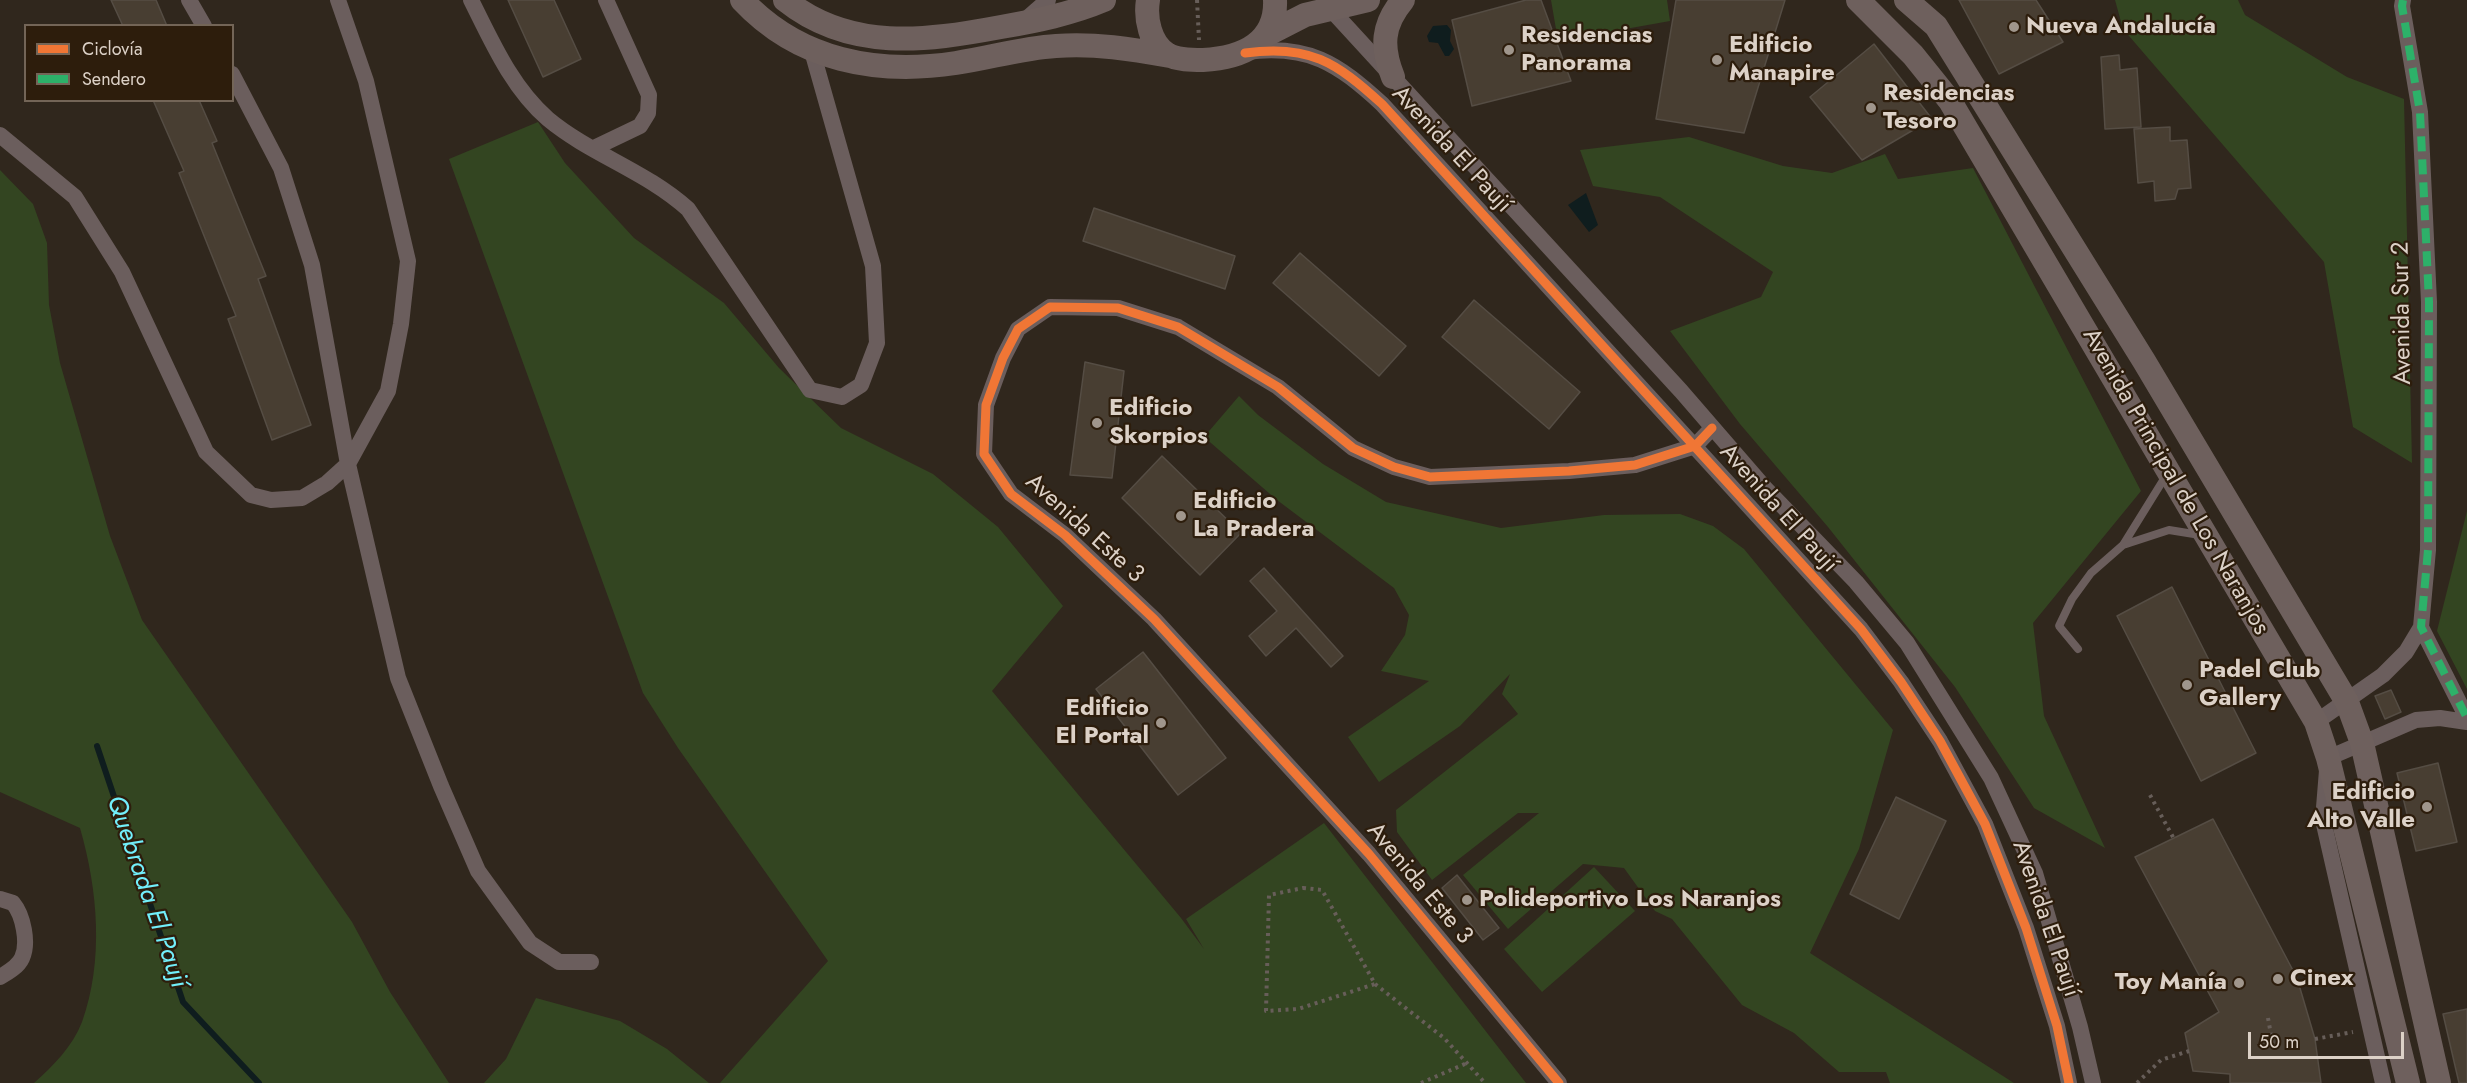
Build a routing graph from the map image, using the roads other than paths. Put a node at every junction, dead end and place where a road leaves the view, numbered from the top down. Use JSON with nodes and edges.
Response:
{"nodes":[{"id":1,"x":189,"y":0,"type":"edge"},
{"id":2,"x":338,"y":0,"type":"edge"},
{"id":3,"x":471,"y":0,"type":"edge"},
{"id":4,"x":606,"y":0,"type":"edge"},
{"id":5,"x":742,"y":0,"type":"edge"},
{"id":6,"x":785,"y":0,"type":"edge"},
{"id":7,"x":1048,"y":0,"type":"edge"},
{"id":8,"x":1104,"y":0,"type":"edge"},
{"id":9,"x":1148,"y":0,"type":"edge"},
{"id":10,"x":1275,"y":0,"type":"edge"},
{"id":11,"x":1368,"y":0,"type":"edge"},
{"id":12,"x":1403,"y":0,"type":"edge"},
{"id":13,"x":1858,"y":0,"type":"edge"},
{"id":14,"x":1906,"y":0,"type":"edge"},
{"id":15,"x":2403,"y":0,"type":"edge"},
{"id":16,"x":1326,"y":5,"type":"edge"},
{"id":17,"x":809,"y":7,"type":"edge"},
{"id":18,"x":203,"y":24,"type":"edge"},
{"id":19,"x":1020,"y":24,"type":"junction"},
{"id":20,"x":1266,"y":35,"type":"junction"},
{"id":21,"x":812,"y":51,"type":"junction"},
{"id":22,"x":1245,"y":53,"type":"junction"},
{"id":23,"x":1170,"y":56,"type":"junction"},
{"id":24,"x":1393,"y":76,"type":"junction"},
{"id":25,"x":234,"y":78,"type":"edge"},
{"id":26,"x":0,"y":135,"type":"edge"},
{"id":27,"x":594,"y":148,"type":"junction"},
{"id":28,"x":1712,"y":428,"type":"junction"},
{"id":29,"x":1695,"y":446,"type":"junction"},
{"id":30,"x":348,"y":464,"type":"junction"},
{"id":31,"x":2168,"y":473,"type":"junction"},
{"id":32,"x":2205,"y":536,"type":"junction"},
{"id":33,"x":2123,"y":545,"type":"junction"},
{"id":34,"x":2421,"y":627,"type":"junction"},
{"id":35,"x":2078,"y":650,"type":"dead end"},
{"id":36,"x":2347,"y":702,"type":"junction"},
{"id":37,"x":2467,"y":720,"type":"edge"},
{"id":38,"x":2316,"y":722,"type":"junction"},
{"id":39,"x":2362,"y":743,"type":"junction"},
{"id":40,"x":2328,"y":758,"type":"junction"},
{"id":41,"x":0,"y":899,"type":"edge"},
{"id":42,"x":591,"y":962,"type":"dead end"},
{"id":43,"x":0,"y":977,"type":"edge"},
{"id":44,"x":1559,"y":1083,"type":"edge"},
{"id":45,"x":2069,"y":1083,"type":"edge"},
{"id":46,"x":2093,"y":1083,"type":"edge"},
{"id":47,"x":2383,"y":1083,"type":"edge"},
{"id":48,"x":2408,"y":1083,"type":"edge"},
{"id":49,"x":2439,"y":1083,"type":"edge"}],
"edges":[{"from":1,"to":18,"type":"street"},
{"from":2,"to":30,"type":"street"},
{"from":3,"to":27,"type":"street"},
{"from":4,"to":27,"type":"street"},
{"from":5,"to":21,"type":"main road"},
{"from":6,"to":17,"type":"main road"},
{"from":7,"to":19,"type":"street"},
{"from":8,"to":19,"type":"main road"},
{"from":9,"to":23,"type":"main road"},
{"from":10,"to":20,"type":"main road"},
{"from":11,"to":16,"type":"main road"},
{"from":12,"to":24,"type":"main road"},
{"from":13,"to":31,"type":"main road","name":"Avenida Principal de Los Naranjos"},
{"from":14,"to":36,"type":"main road","name":"Avenida Principal de Los Naranjos"},
{"from":15,"to":34,"type":"street","name":"Avenida Sur 2"},
{"from":16,"to":20,"type":"main road"},
{"from":16,"to":24,"type":"street","name":"Avenida El Paují"},
{"from":17,"to":19,"type":"main road"},
{"from":20,"to":22,"type":"main road"},
{"from":21,"to":23,"type":"main road"},
{"from":21,"to":27,"type":"street"},
{"from":22,"to":23,"type":"main road"},
{"from":22,"to":29,"type":"street","name":"Avenida El Paují"},
{"from":24,"to":28,"type":"street","name":"Avenida El Paují"},
{"from":25,"to":30,"type":"street"},
{"from":26,"to":30,"type":"street"},
{"from":28,"to":29,"type":"street","name":"Avenida Este 3"},
{"from":28,"to":46,"type":"street","name":"Avenida El Paují"},
{"from":29,"to":44,"type":"street","name":"Avenida Este 3"},
{"from":29,"to":45,"type":"street","name":"Avenida El Paují"},
{"from":30,"to":42,"type":"street"},
{"from":31,"to":32,"type":"main road","name":"Avenida Principal de Los Naranjos"},
{"from":31,"to":33,"type":"lane"},
{"from":32,"to":33,"type":"lane"},
{"from":32,"to":38,"type":"main road","name":"Avenida Principal de Los Naranjos"},
{"from":33,"to":35,"type":"lane"},
{"from":34,"to":36,"type":"street","name":"Avenida Sur 2"},
{"from":34,"to":37,"type":"street"},
{"from":36,"to":38,"type":"street","name":"Avenida Sur 2"},
{"from":36,"to":39,"type":"main road","name":"Avenida Principal de Los Naranjos"},
{"from":37,"to":39,"type":"street"},
{"from":38,"to":40,"type":"main road","name":"Avenida Principal de Los Naranjos"},
{"from":39,"to":40,"type":"street"},
{"from":39,"to":49,"type":"main road","name":"Avenida Principal de Los Naranjos"},
{"from":40,"to":47,"type":"street"},
{"from":40,"to":48,"type":"main road","name":"Avenida Principal de Los Naranjos"},
{"from":41,"to":43,"type":"street"}]}
